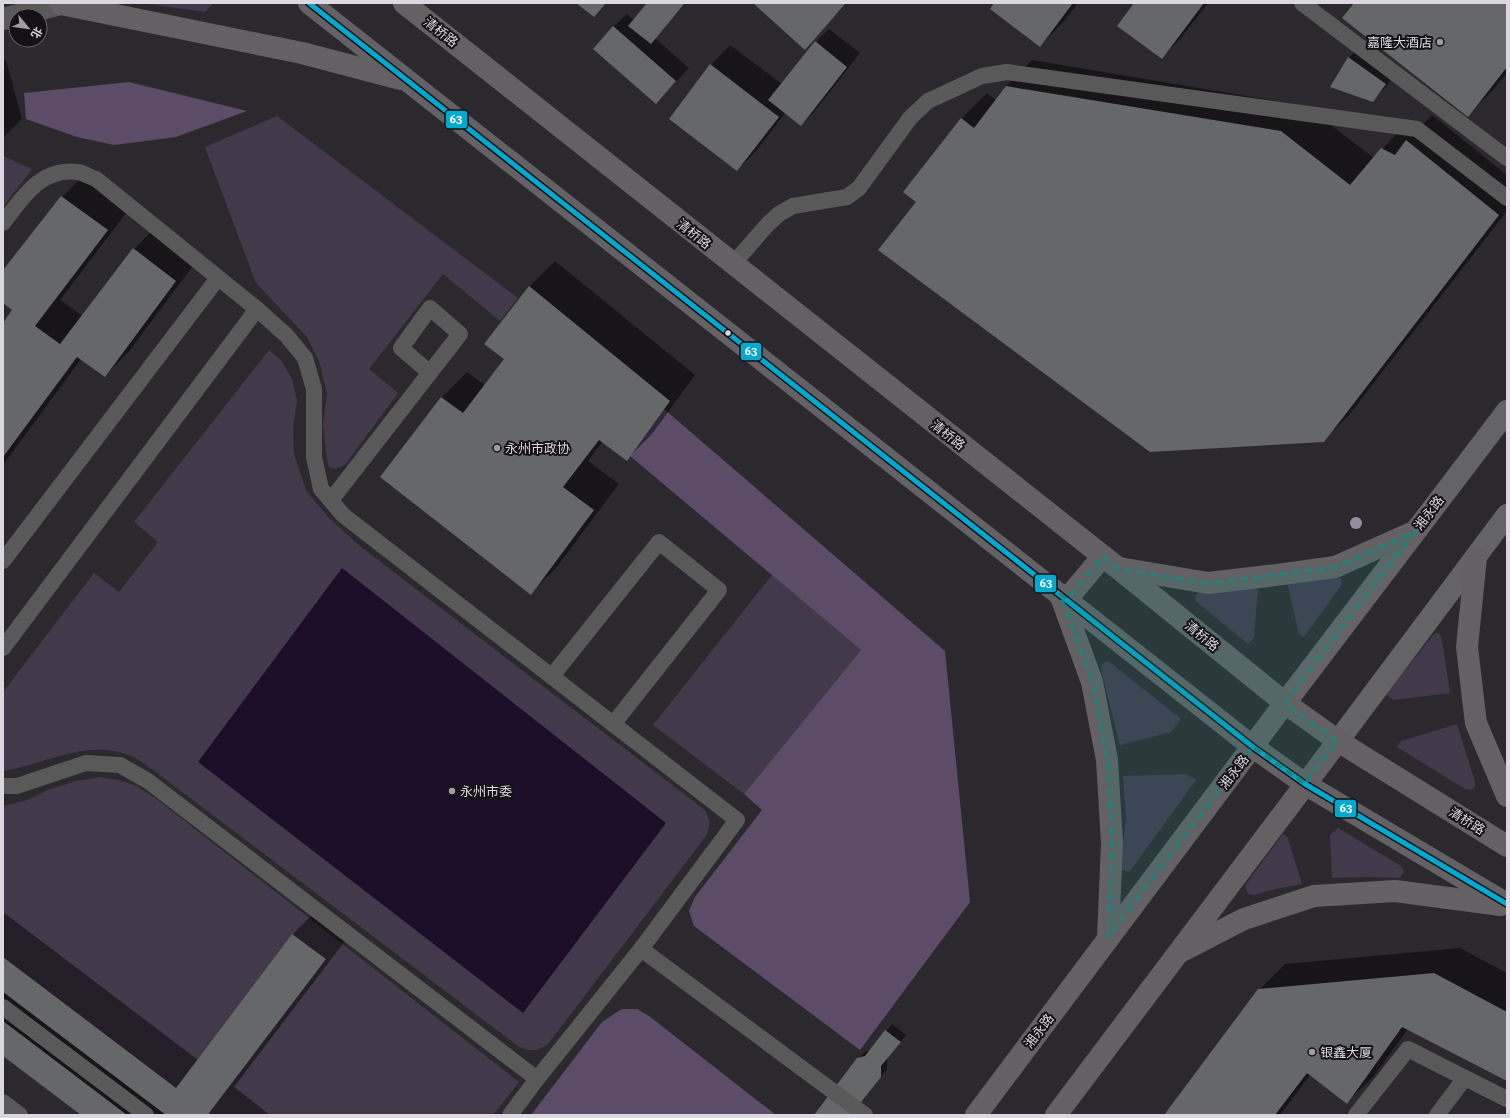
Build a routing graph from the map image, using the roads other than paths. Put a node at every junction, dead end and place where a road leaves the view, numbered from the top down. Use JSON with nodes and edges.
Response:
{"nodes":[{"id":1,"x":310,"y":3,"type":"edge"},
{"id":2,"x":404,"y":3,"type":"edge"},
{"id":3,"x":1302,"y":3,"type":"edge"},
{"id":4,"x":51,"y":5,"type":"edge"},
{"id":5,"x":3,"y":19,"type":"edge"},
{"id":6,"x":409,"y":82,"type":"junction"},
{"id":7,"x":1507,"y":158,"type":"edge"},
{"id":8,"x":1507,"y":198,"type":"edge"},
{"id":9,"x":3,"y":223,"type":"edge"},
{"id":10,"x":733,"y":264,"type":"junction"},
{"id":11,"x":218,"y":278,"type":"junction"},
{"id":12,"x":257,"y":309,"type":"junction"},
{"id":13,"x":430,"y":373,"type":"dead end"},
{"id":14,"x":1507,"y":411,"type":"edge"},
{"id":15,"x":331,"y":500,"type":"junction"},
{"id":16,"x":1507,"y":515,"type":"edge"},
{"id":17,"x":1416,"y":531,"type":"junction"},
{"id":18,"x":1476,"y":557,"type":"junction"},
{"id":19,"x":3,"y":561,"type":"edge"},
{"id":20,"x":1110,"y":562,"type":"junction"},
{"id":21,"x":1063,"y":596,"type":"junction"},
{"id":22,"x":3,"y":648,"type":"edge"},
{"id":23,"x":552,"y":676,"type":"junction"},
{"id":24,"x":1285,"y":703,"type":"junction"},
{"id":25,"x":614,"y":723,"type":"junction"},
{"id":26,"x":1338,"y":741,"type":"junction"},
{"id":27,"x":1253,"y":747,"type":"junction"},
{"id":28,"x":1306,"y":784,"type":"junction"},
{"id":29,"x":3,"y":786,"type":"edge"},
{"id":30,"x":1507,"y":796,"type":"edge"},
{"id":31,"x":1507,"y":846,"type":"edge"},
{"id":32,"x":1507,"y":905,"type":"edge"},
{"id":33,"x":1108,"y":938,"type":"junction"},
{"id":34,"x":641,"y":949,"type":"junction"},
{"id":35,"x":1179,"y":952,"type":"junction"},
{"id":36,"x":3,"y":1007,"type":"edge"},
{"id":37,"x":1466,"y":1078,"type":"junction"},
{"id":38,"x":537,"y":1079,"type":"junction"},
{"id":39,"x":1507,"y":1098,"type":"edge"},
{"id":40,"x":4,"y":1106,"type":"edge"},
{"id":41,"x":20,"y":1115,"type":"edge"},
{"id":42,"x":146,"y":1115,"type":"edge"},
{"id":43,"x":510,"y":1115,"type":"edge"},
{"id":44,"x":866,"y":1115,"type":"edge"},
{"id":45,"x":976,"y":1115,"type":"edge"},
{"id":46,"x":1056,"y":1115,"type":"edge"},
{"id":47,"x":1356,"y":1115,"type":"edge"},
{"id":48,"x":1437,"y":1115,"type":"edge"}],
"edges":[{"from":1,"to":6,"type":"main road"},
{"from":2,"to":10,"type":"main road","name":"清桥路"},
{"from":3,"to":7,"type":"lane"},
{"from":4,"to":5,"type":"street"},
{"from":4,"to":6,"type":"main road"},
{"from":6,"to":21,"type":"main road"},
{"from":8,"to":10,"type":"lane"},
{"from":9,"to":11,"type":"lane"},
{"from":10,"to":20,"type":"main road","name":"清桥路"},
{"from":11,"to":12,"type":"lane"},
{"from":11,"to":19,"type":"lane"},
{"from":12,"to":15,"type":"lane"},
{"from":12,"to":22,"type":"lane"},
{"from":13,"to":15,"type":"lane"},
{"from":14,"to":17,"type":"main road","name":"湘永路"},
{"from":15,"to":23,"type":"lane"},
{"from":16,"to":18,"type":"main road"},
{"from":17,"to":20,"type":"main road"},
{"from":17,"to":24,"type":"main road","name":"湘永路"},
{"from":18,"to":26,"type":"main road"},
{"from":18,"to":30,"type":"main road"},
{"from":20,"to":21,"type":"main road"},
{"from":20,"to":24,"type":"main road","name":"清桥路"},
{"from":21,"to":27,"type":"main road"},
{"from":21,"to":33,"type":"main road"},
{"from":23,"to":25,"type":"lane"},
{"from":23,"to":25,"type":"lane"},
{"from":24,"to":26,"type":"main road","name":"清桥路"},
{"from":24,"to":27,"type":"main road","name":"湘永路"},
{"from":25,"to":34,"type":"lane"},
{"from":26,"to":28,"type":"main road"},
{"from":26,"to":31,"type":"main road","name":"清桥路"},
{"from":27,"to":28,"type":"main road"},
{"from":27,"to":33,"type":"main road","name":"湘永路"},
{"from":28,"to":32,"type":"main road"},
{"from":28,"to":35,"type":"main road"},
{"from":29,"to":38,"type":"lane"},
{"from":32,"to":35,"type":"main road"},
{"from":33,"to":45,"type":"main road","name":"湘永路"},
{"from":34,"to":38,"type":"lane"},
{"from":34,"to":44,"type":"lane"},
{"from":35,"to":46,"type":"main road"},
{"from":36,"to":42,"type":"lane"},
{"from":37,"to":39,"type":"lane"},
{"from":37,"to":47,"type":"lane"},
{"from":37,"to":48,"type":"lane"},
{"from":38,"to":43,"type":"lane"},
{"from":40,"to":41,"type":"lane"}]}
